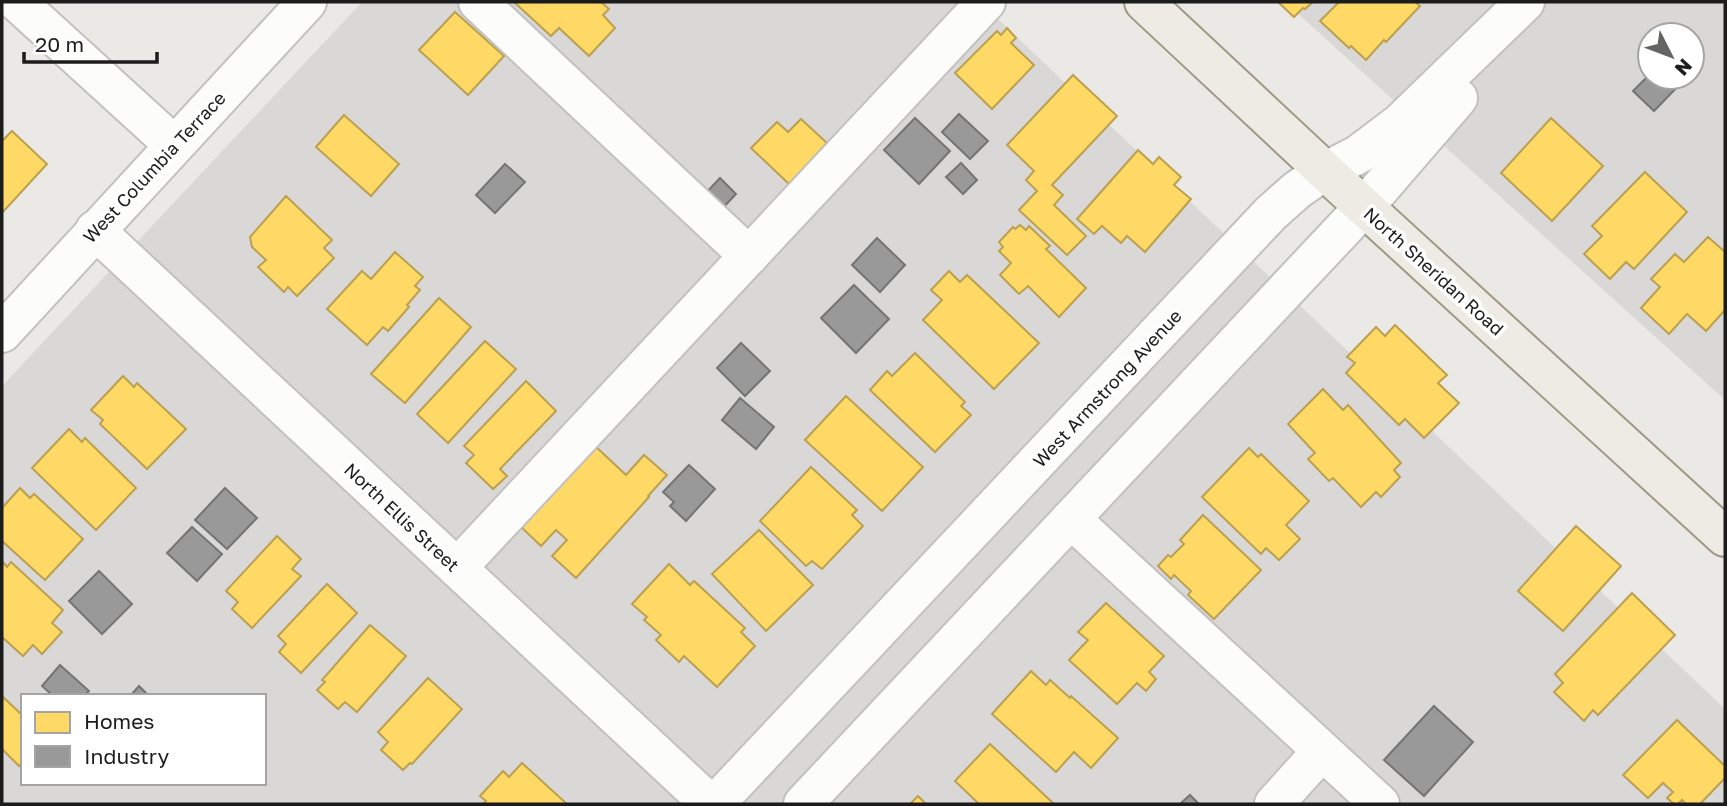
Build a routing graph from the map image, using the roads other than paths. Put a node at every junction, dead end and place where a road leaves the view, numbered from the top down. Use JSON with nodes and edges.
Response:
{"nodes":[{"id":1,"x":17,"y":2,"type":"edge"},
{"id":2,"x":307,"y":2,"type":"edge"},
{"id":3,"x":478,"y":2,"type":"edge"},
{"id":4,"x":986,"y":2,"type":"edge"},
{"id":5,"x":1144,"y":2,"type":"edge"},
{"id":6,"x":1525,"y":2,"type":"edge"},
{"id":7,"x":1542,"y":2,"type":"edge"},
{"id":8,"x":174,"y":145,"type":"junction"},
{"id":9,"x":1326,"y":172,"type":"junction"},
{"id":10,"x":1364,"y":208,"type":"junction"},
{"id":11,"x":95,"y":230,"type":"junction"},
{"id":12,"x":749,"y":256,"type":"junction"},
{"id":13,"x":2,"y":333,"type":"edge"},
{"id":14,"x":1071,"y":519,"type":"junction"},
{"id":15,"x":1725,"y":537,"type":"edge"},
{"id":16,"x":457,"y":568,"type":"junction"},
{"id":17,"x":1322,"y":751,"type":"junction"},
{"id":18,"x":713,"y":804,"type":"edge"},
{"id":19,"x":803,"y":804,"type":"edge"},
{"id":20,"x":1274,"y":804,"type":"edge"},
{"id":21,"x":1380,"y":804,"type":"edge"}],
"edges":[{"from":1,"to":8,"type":"street"},
{"from":2,"to":8,"type":"street","name":"West Columbia Terrace"},
{"from":3,"to":12,"type":"street"},
{"from":4,"to":12,"type":"street"},
{"from":5,"to":9,"type":"main road","name":"North Sheridan Road"},
{"from":6,"to":9,"type":"street","name":"West Armstrong Avenue"},
{"from":7,"to":10,"type":"street"},
{"from":8,"to":11,"type":"street","name":"West Columbia Terrace"},
{"from":9,"to":10,"type":"main road","name":"North Sheridan Road"},
{"from":9,"to":18,"type":"street","name":"West Armstrong Avenue"},
{"from":10,"to":14,"type":"street"},
{"from":10,"to":15,"type":"main road","name":"North Sheridan Road"},
{"from":11,"to":13,"type":"street","name":"West Columbia Terrace"},
{"from":11,"to":16,"type":"street","name":"North Ellis Street"},
{"from":12,"to":16,"type":"street"},
{"from":14,"to":17,"type":"street"},
{"from":14,"to":19,"type":"street"},
{"from":16,"to":18,"type":"street","name":"North Ellis Street"},
{"from":17,"to":20,"type":"street"},
{"from":17,"to":21,"type":"street"}]}
